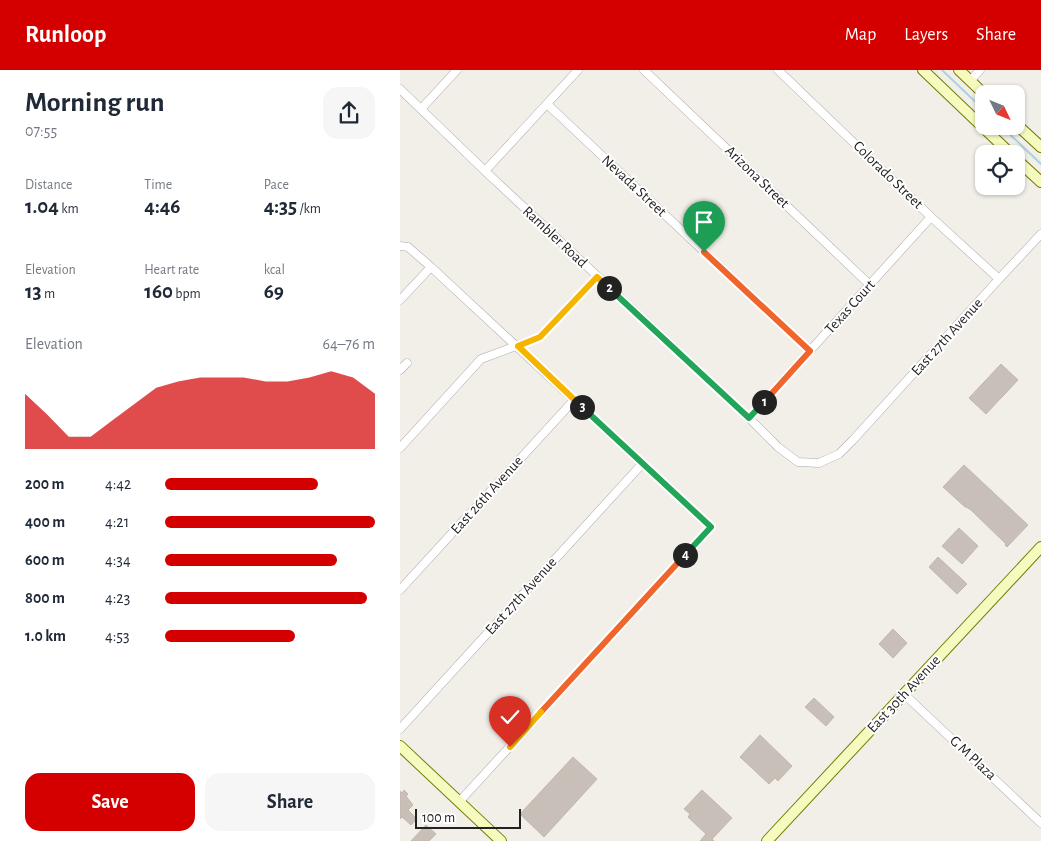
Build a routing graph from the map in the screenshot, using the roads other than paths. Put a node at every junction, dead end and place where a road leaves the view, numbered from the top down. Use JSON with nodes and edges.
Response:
{"nodes":[{"id":1,"x":457,"y":70,"type":"edge"},
{"id":2,"x":578,"y":70,"type":"edge"},
{"id":3,"x":644,"y":70,"type":"edge"},
{"id":4,"x":923,"y":70,"type":"edge"},
{"id":5,"x":959,"y":70,"type":"edge"},
{"id":6,"x":980,"y":70,"type":"edge"},
{"id":7,"x":781,"y":71,"type":"edge"},
{"id":8,"x":970,"y":81,"type":"junction"},
{"id":9,"x":975,"y":86,"type":"edge"},
{"id":10,"x":400,"y":89,"type":"edge"},
{"id":11,"x":546,"y":104,"type":"junction"},
{"id":12,"x":421,"y":109,"type":"junction"},
{"id":13,"x":1025,"y":132,"type":"edge"},
{"id":14,"x":1002,"y":145,"type":"edge"},
{"id":15,"x":1041,"y":147,"type":"edge"},
{"id":16,"x":1025,"y":167,"type":"edge"},
{"id":17,"x":485,"y":171,"type":"junction"},
{"id":18,"x":1041,"y":182,"type":"edge"},
{"id":19,"x":931,"y":217,"type":"junction"},
{"id":20,"x":1041,"y":234,"type":"edge"},
{"id":21,"x":400,"y":246,"type":"edge"},
{"id":22,"x":431,"y":267,"type":"junction"},
{"id":23,"x":597,"y":277,"type":"junction"},
{"id":24,"x":999,"y":279,"type":"junction"},
{"id":25,"x":870,"y":284,"type":"junction"},
{"id":26,"x":400,"y":300,"type":"edge"},
{"id":27,"x":518,"y":346,"type":"junction"},
{"id":28,"x":810,"y":351,"type":"junction"},
{"id":29,"x":407,"y":363,"type":"dead end"},
{"id":30,"x":400,"y":370,"type":"edge"},
{"id":31,"x":574,"y":400,"type":"junction"},
{"id":32,"x":749,"y":418,"type":"junction"},
{"id":33,"x":854,"y":440,"type":"joint"},
{"id":34,"x":400,"y":448,"type":"edge"},
{"id":35,"x":642,"y":464,"type":"junction"},
{"id":36,"x":1041,"y":548,"type":"edge"},
{"id":37,"x":400,"y":590,"type":"edge"},
{"id":38,"x":904,"y":694,"type":"junction"},
{"id":39,"x":400,"y":728,"type":"edge"},
{"id":40,"x":400,"y":746,"type":"edge"},
{"id":41,"x":459,"y":802,"type":"junction"},
{"id":42,"x":1041,"y":823,"type":"edge"},
{"id":43,"x":501,"y":841,"type":"edge"},
{"id":44,"x":767,"y":841,"type":"edge"}],
"edges":[{"from":1,"to":12,"type":"street"},
{"from":2,"to":11,"type":"street"},
{"from":3,"to":25,"type":"street","name":"Arizona Street"},
{"from":4,"to":14,"type":"main road"},
{"from":5,"to":8,"type":"main road"},
{"from":6,"to":8,"type":"street"},
{"from":7,"to":19,"type":"street","name":"Colorado Street"},
{"from":8,"to":9,"type":"main road"},
{"from":10,"to":12,"type":"street","name":"Rambler Road"},
{"from":11,"to":17,"type":"street"},
{"from":11,"to":28,"type":"street","name":"Nevada Street"},
{"from":12,"to":17,"type":"street","name":"Rambler Road"},
{"from":13,"to":15,"type":"main road"},
{"from":16,"to":18,"type":"main road"},
{"from":17,"to":23,"type":"street","name":"Rambler Road"},
{"from":19,"to":24,"type":"street","name":"Colorado Street"},
{"from":19,"to":25,"type":"street","name":"Texas Court"},
{"from":20,"to":24,"type":"street","name":"East 27th Avenue"},
{"from":21,"to":22,"type":"street"},
{"from":22,"to":26,"type":"street"},
{"from":22,"to":27,"type":"street"},
{"from":23,"to":27,"type":"street"},
{"from":23,"to":32,"type":"street","name":"Rambler Road"},
{"from":24,"to":33,"type":"street","name":"East 27th Avenue"},
{"from":25,"to":28,"type":"street","name":"Texas Court"},
{"from":27,"to":31,"type":"street"},
{"from":27,"to":34,"type":"street"},
{"from":28,"to":32,"type":"street","name":"Texas Court"},
{"from":29,"to":30,"type":"street"},
{"from":31,"to":35,"type":"street"},
{"from":31,"to":37,"type":"street","name":"East 26th Avenue"},
{"from":32,"to":33,"type":"street","name":"Rambler Road"},
{"from":35,"to":39,"type":"street","name":"East 27th Avenue"},
{"from":35,"to":41,"type":"street"},
{"from":36,"to":38,"type":"main road","name":"East 30th Avenue"},
{"from":38,"to":42,"type":"street","name":"G M Plaza"},
{"from":38,"to":44,"type":"main road","name":"East 30th Avenue"},
{"from":40,"to":41,"type":"main road"},
{"from":41,"to":43,"type":"main road"}]}
